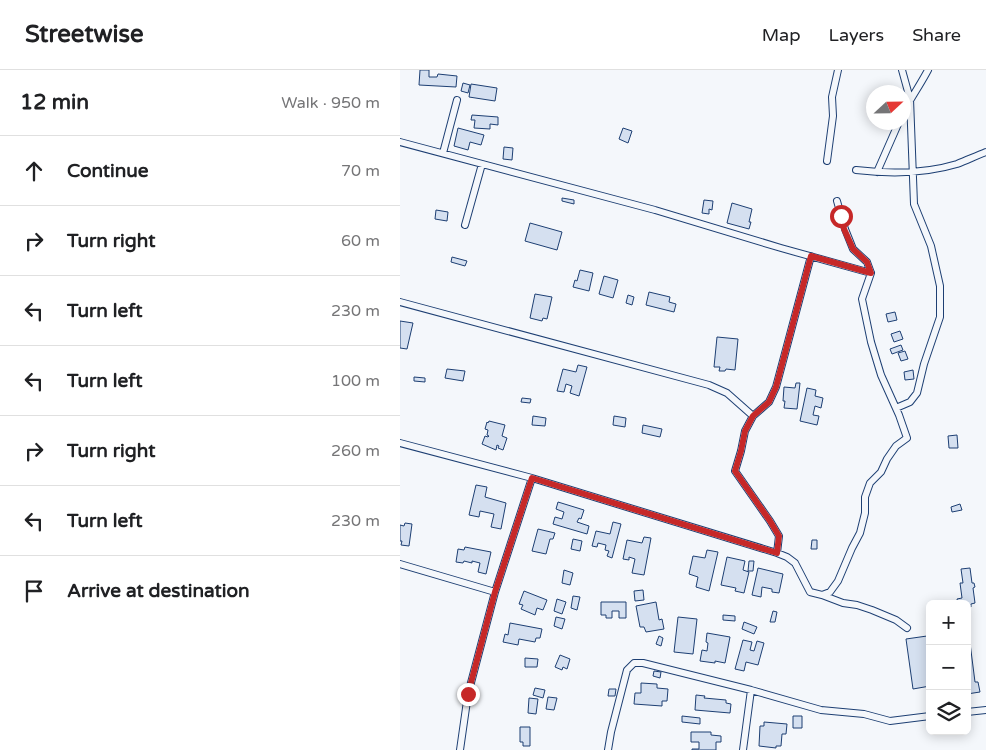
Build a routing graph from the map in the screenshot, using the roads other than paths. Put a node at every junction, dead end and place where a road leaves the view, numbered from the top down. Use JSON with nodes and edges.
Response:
{"nodes":[{"id":1,"x":838,"y":70,"type":"edge"},
{"id":2,"x":902,"y":70,"type":"edge"},
{"id":3,"x":928,"y":70,"type":"edge"},
{"id":4,"x":906,"y":85,"type":"edge"},
{"id":5,"x":911,"y":97,"type":"edge"},
{"id":6,"x":457,"y":100,"type":"dead end"},
{"id":7,"x":911,"y":124,"type":"edge"},
{"id":8,"x":895,"y":130,"type":"edge"},
{"id":9,"x":400,"y":142,"type":"edge"},
{"id":10,"x":986,"y":152,"type":"edge"},
{"id":11,"x":443,"y":153,"type":"junction"},
{"id":12,"x":828,"y":161,"type":"dead end"},
{"id":13,"x":482,"y":164,"type":"junction"},
{"id":14,"x":856,"y":170,"type":"dead end"},
{"id":15,"x":877,"y":172,"type":"junction"},
{"id":16,"x":913,"y":173,"type":"junction"},
{"id":17,"x":837,"y":201,"type":"dead end"},
{"id":18,"x":465,"y":225,"type":"dead end"},
{"id":19,"x":811,"y":256,"type":"junction"},
{"id":20,"x":871,"y":273,"type":"junction"},
{"id":21,"x":400,"y":302,"type":"edge"},
{"id":22,"x":896,"y":408,"type":"junction"},
{"id":23,"x":753,"y":416,"type":"junction"},
{"id":24,"x":400,"y":443,"type":"edge"},
{"id":25,"x":532,"y":478,"type":"junction"},
{"id":26,"x":777,"y":553,"type":"junction"},
{"id":27,"x":400,"y":564,"type":"edge"},
{"id":28,"x":495,"y":592,"type":"junction"},
{"id":29,"x":822,"y":595,"type":"junction"},
{"id":30,"x":907,"y":628,"type":"dead end"},
{"id":31,"x":751,"y":690,"type":"junction"},
{"id":32,"x":986,"y":710,"type":"edge"},
{"id":33,"x":971,"y":712,"type":"edge"},
{"id":34,"x":926,"y":716,"type":"edge"},
{"id":35,"x":460,"y":750,"type":"edge"},
{"id":36,"x":608,"y":750,"type":"edge"},
{"id":37,"x":743,"y":750,"type":"edge"}],
"edges":[{"from":1,"to":12,"type":"street"},
{"from":2,"to":4,"type":"street"},
{"from":3,"to":5,"type":"street"},
{"from":6,"to":11,"type":"street"},
{"from":7,"to":16,"type":"street"},
{"from":8,"to":15,"type":"street"},
{"from":9,"to":11,"type":"street"},
{"from":10,"to":16,"type":"street"},
{"from":11,"to":13,"type":"street"},
{"from":13,"to":18,"type":"street"},
{"from":13,"to":19,"type":"street"},
{"from":14,"to":15,"type":"street"},
{"from":15,"to":16,"type":"street"},
{"from":16,"to":22,"type":"street"},
{"from":17,"to":20,"type":"street"},
{"from":19,"to":20,"type":"street"},
{"from":19,"to":23,"type":"street"},
{"from":20,"to":22,"type":"street"},
{"from":21,"to":23,"type":"street"},
{"from":22,"to":29,"type":"street"},
{"from":23,"to":26,"type":"street"},
{"from":24,"to":25,"type":"street"},
{"from":25,"to":26,"type":"street"},
{"from":25,"to":28,"type":"street"},
{"from":26,"to":29,"type":"street"},
{"from":27,"to":28,"type":"street"},
{"from":28,"to":35,"type":"street"},
{"from":29,"to":30,"type":"street"},
{"from":31,"to":34,"type":"street"},
{"from":31,"to":36,"type":"street"},
{"from":31,"to":37,"type":"street"},
{"from":32,"to":33,"type":"street"}]}
